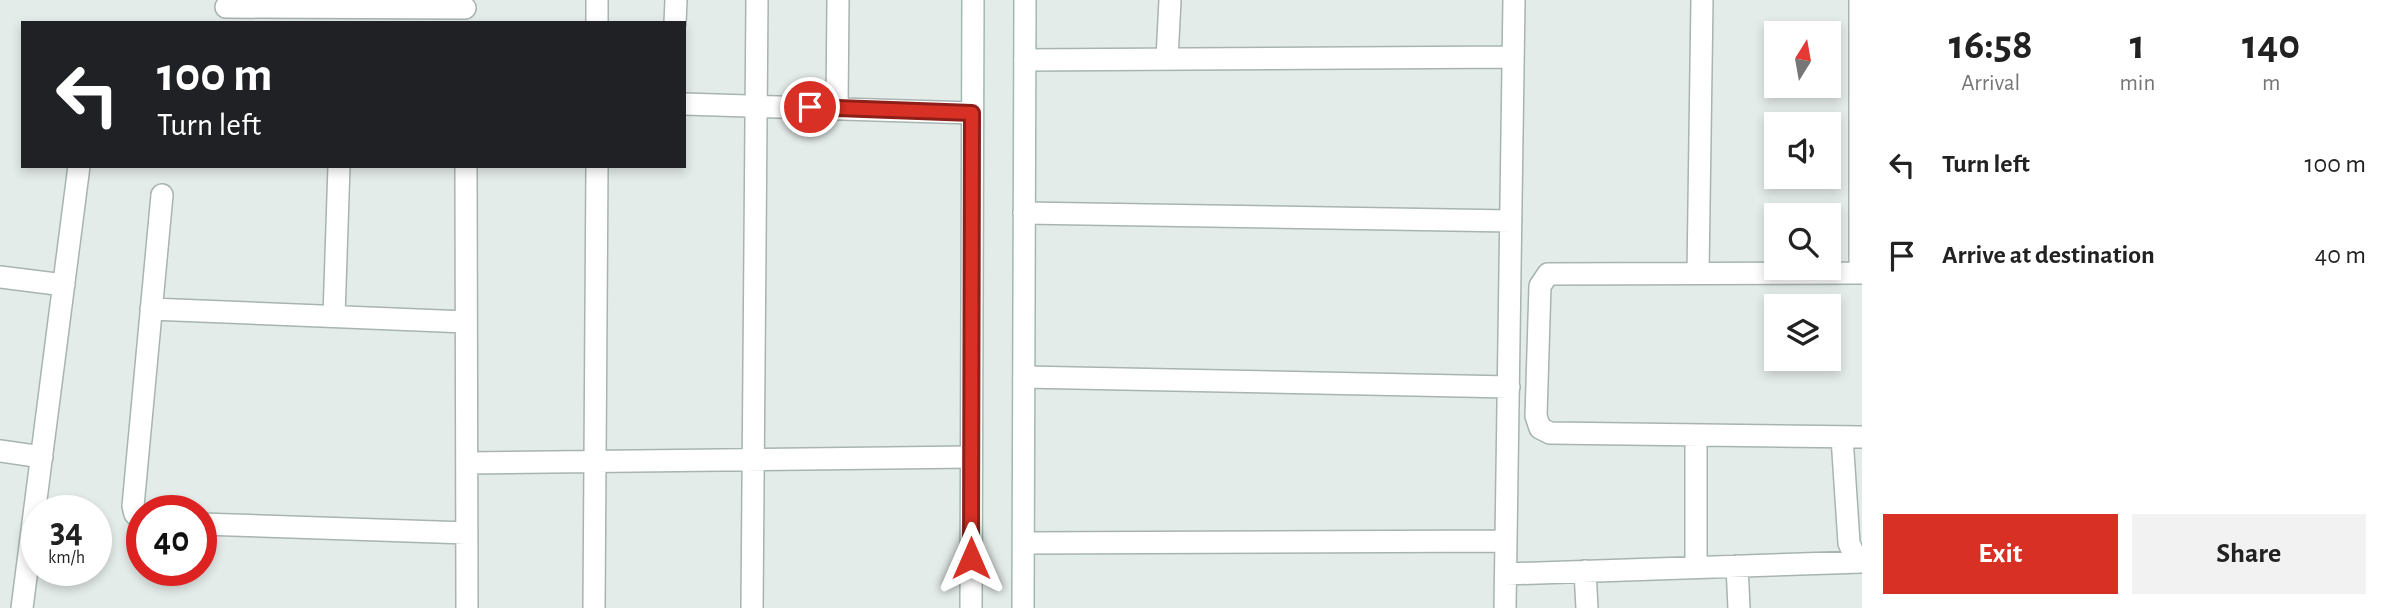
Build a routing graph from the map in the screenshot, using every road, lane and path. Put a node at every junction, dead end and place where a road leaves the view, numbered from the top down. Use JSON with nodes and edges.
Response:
{"nodes":[{"id":1,"x":597,"y":0,"type":"edge"},
{"id":2,"x":676,"y":0,"type":"edge"},
{"id":3,"x":757,"y":0,"type":"edge"},
{"id":4,"x":838,"y":0,"type":"edge"},
{"id":5,"x":973,"y":0,"type":"edge"},
{"id":6,"x":1025,"y":0,"type":"edge"},
{"id":7,"x":1170,"y":0,"type":"edge"},
{"id":8,"x":1514,"y":0,"type":"edge"},
{"id":9,"x":1702,"y":0,"type":"edge"},
{"id":10,"x":1860,"y":0,"type":"edge"},
{"id":11,"x":226,"y":7,"type":"dead end"},
{"id":12,"x":465,"y":10,"type":"edge"},
{"id":13,"x":597,"y":21,"type":"edge"},
{"id":14,"x":675,"y":21,"type":"edge"},
{"id":15,"x":1513,"y":57,"type":"junction"},
{"id":16,"x":1167,"y":59,"type":"junction"},
{"id":17,"x":1025,"y":60,"type":"junction"},
{"id":18,"x":686,"y":104,"type":"edge"},
{"id":19,"x":757,"y":104,"type":"junction"},
{"id":20,"x":837,"y":107,"type":"junction"},
{"id":21,"x":972,"y":113,"type":"junction"},
{"id":22,"x":1861,"y":115,"type":"edge"},
{"id":23,"x":79,"y":168,"type":"edge"},
{"id":24,"x":339,"y":168,"type":"edge"},
{"id":25,"x":466,"y":168,"type":"edge"},
{"id":26,"x":597,"y":168,"type":"edge"},
{"id":27,"x":162,"y":195,"type":"dead end"},
{"id":28,"x":1024,"y":213,"type":"junction"},
{"id":29,"x":1511,"y":221,"type":"junction"},
{"id":30,"x":1698,"y":272,"type":"junction"},
{"id":31,"x":1861,"y":272,"type":"edge"},
{"id":32,"x":0,"y":277,"type":"edge"},
{"id":33,"x":64,"y":285,"type":"junction"},
{"id":34,"x":151,"y":309,"type":"junction"},
{"id":35,"x":334,"y":316,"type":"junction"},
{"id":36,"x":466,"y":322,"type":"junction"},
{"id":37,"x":1024,"y":377,"type":"junction"},
{"id":38,"x":1508,"y":387,"type":"junction"},
{"id":39,"x":1696,"y":436,"type":"junction"},
{"id":40,"x":1852,"y":437,"type":"edge"},
{"id":41,"x":0,"y":451,"type":"edge"},
{"id":42,"x":42,"y":457,"type":"junction"},
{"id":43,"x":971,"y":457,"type":"junction"},
{"id":44,"x":753,"y":459,"type":"junction"},
{"id":45,"x":595,"y":462,"type":"junction"},
{"id":46,"x":467,"y":463,"type":"junction"},
{"id":47,"x":134,"y":495,"type":"edge"},
{"id":48,"x":217,"y":525,"type":"edge"},
{"id":49,"x":467,"y":533,"type":"junction"},
{"id":50,"x":1506,"y":541,"type":"junction"},
{"id":51,"x":1024,"y":542,"type":"junction"},
{"id":52,"x":1862,"y":562,"type":"edge"},
{"id":53,"x":1737,"y":566,"type":"junction"},
{"id":54,"x":1696,"y":567,"type":"junction"},
{"id":55,"x":1585,"y":571,"type":"junction"},
{"id":56,"x":1506,"y":574,"type":"junction"},
{"id":57,"x":22,"y":608,"type":"edge"},
{"id":58,"x":467,"y":608,"type":"edge"},
{"id":59,"x":594,"y":608,"type":"edge"},
{"id":60,"x":752,"y":608,"type":"edge"},
{"id":61,"x":971,"y":608,"type":"edge"},
{"id":62,"x":1023,"y":608,"type":"edge"},
{"id":63,"x":1505,"y":608,"type":"edge"},
{"id":64,"x":1587,"y":608,"type":"edge"},
{"id":65,"x":1739,"y":608,"type":"edge"}],
"edges":[{"from":1,"to":13,"type":"street"},
{"from":2,"to":14,"type":"street"},
{"from":3,"to":19,"type":"street"},
{"from":4,"to":20,"type":"street"},
{"from":5,"to":21,"type":"street"},
{"from":6,"to":17,"type":"street"},
{"from":7,"to":16,"type":"street"},
{"from":8,"to":15,"type":"street"},
{"from":9,"to":30,"type":"street"},
{"from":10,"to":22,"type":"street"},
{"from":11,"to":12,"type":"street"},
{"from":15,"to":16,"type":"street"},
{"from":15,"to":29,"type":"street"},
{"from":16,"to":17,"type":"street"},
{"from":17,"to":28,"type":"street"},
{"from":18,"to":19,"type":"street"},
{"from":19,"to":20,"type":"street"},
{"from":19,"to":44,"type":"street"},
{"from":20,"to":21,"type":"street"},
{"from":21,"to":43,"type":"street"},
{"from":22,"to":31,"type":"street"},
{"from":23,"to":33,"type":"street"},
{"from":24,"to":35,"type":"street"},
{"from":25,"to":36,"type":"street"},
{"from":26,"to":45,"type":"street"},
{"from":27,"to":34,"type":"street"},
{"from":28,"to":29,"type":"street"},
{"from":28,"to":37,"type":"street"},
{"from":29,"to":38,"type":"street"},
{"from":30,"to":31,"type":"street"},
{"from":30,"to":39,"type":"street"},
{"from":32,"to":33,"type":"street"},
{"from":33,"to":42,"type":"street"},
{"from":34,"to":35,"type":"street"},
{"from":34,"to":47,"type":"street"},
{"from":35,"to":36,"type":"street"},
{"from":36,"to":46,"type":"street"},
{"from":37,"to":38,"type":"street"},
{"from":37,"to":51,"type":"street"},
{"from":38,"to":50,"type":"street"},
{"from":39,"to":40,"type":"street"},
{"from":39,"to":54,"type":"street"},
{"from":40,"to":52,"type":"street"},
{"from":41,"to":42,"type":"street"},
{"from":42,"to":57,"type":"street"},
{"from":43,"to":44,"type":"street"},
{"from":43,"to":61,"type":"street"},
{"from":44,"to":45,"type":"street"},
{"from":44,"to":60,"type":"street"},
{"from":45,"to":46,"type":"street"},
{"from":45,"to":59,"type":"street"},
{"from":46,"to":49,"type":"street"},
{"from":48,"to":49,"type":"street"},
{"from":49,"to":58,"type":"street"},
{"from":50,"to":51,"type":"street"},
{"from":50,"to":56,"type":"street"},
{"from":51,"to":62,"type":"street"},
{"from":52,"to":53,"type":"street"},
{"from":53,"to":54,"type":"street"},
{"from":53,"to":65,"type":"street"},
{"from":54,"to":55,"type":"street"},
{"from":55,"to":56,"type":"street"},
{"from":55,"to":64,"type":"street"},
{"from":56,"to":63,"type":"street"}]}
